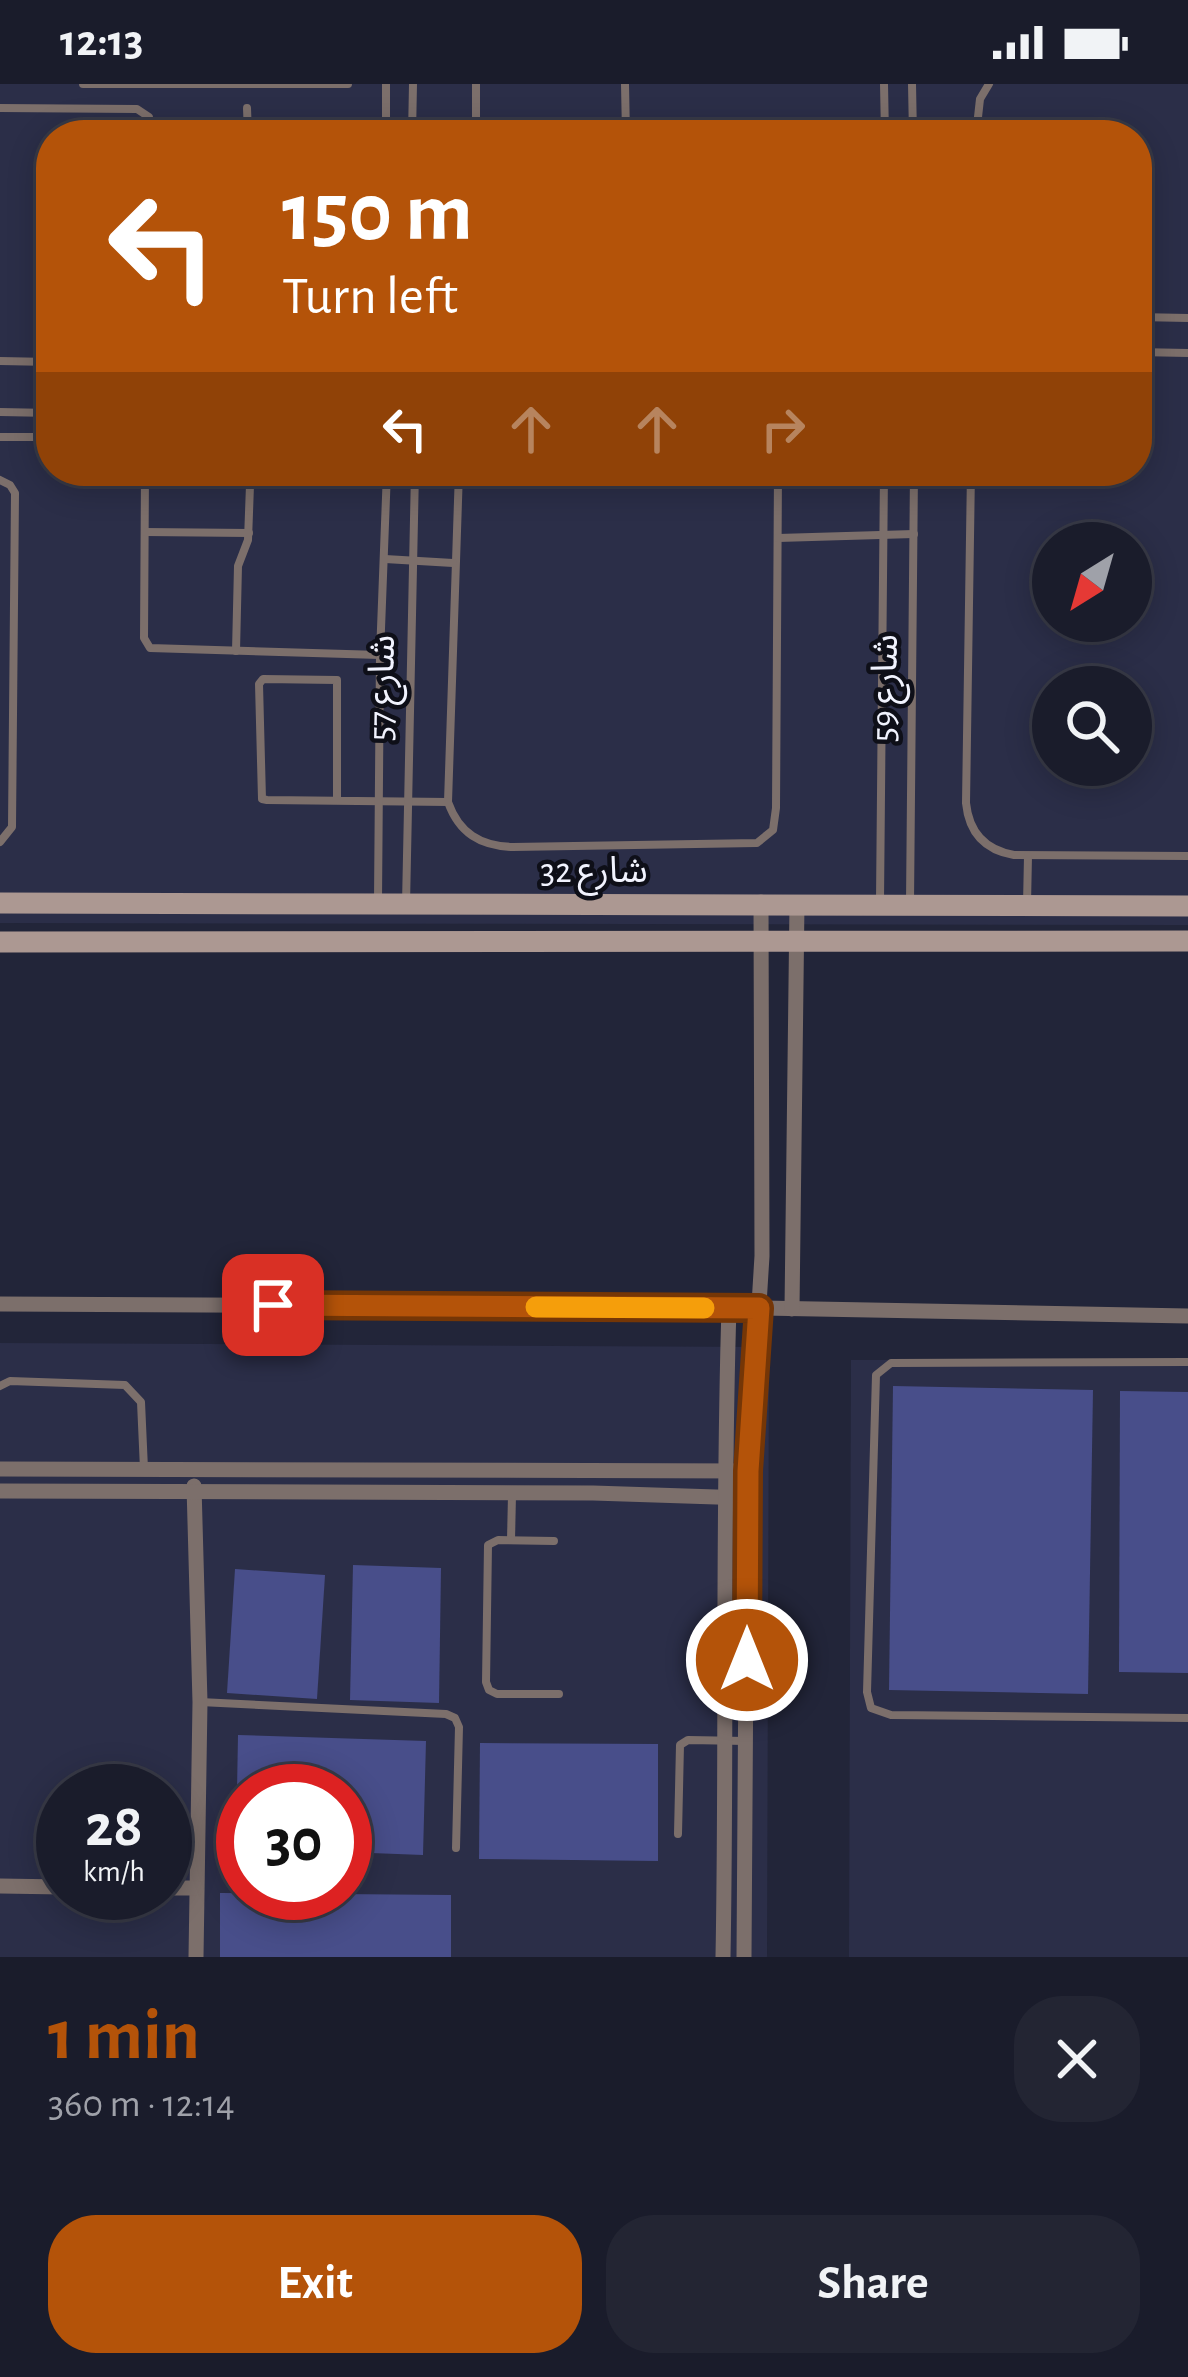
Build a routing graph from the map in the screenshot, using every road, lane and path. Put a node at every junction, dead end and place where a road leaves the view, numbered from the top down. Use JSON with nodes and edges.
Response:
{"nodes":[{"id":1,"x":83,"y":84,"type":"edge"},
{"id":2,"x":348,"y":84,"type":"edge"},
{"id":3,"x":386,"y":84,"type":"edge"},
{"id":4,"x":413,"y":84,"type":"edge"},
{"id":5,"x":476,"y":84,"type":"edge"},
{"id":6,"x":625,"y":84,"type":"edge"},
{"id":7,"x":884,"y":84,"type":"edge"},
{"id":8,"x":912,"y":84,"type":"edge"},
{"id":9,"x":989,"y":84,"type":"edge"},
{"id":10,"x":247,"y":107,"type":"dead end"},
{"id":11,"x":0,"y":108,"type":"edge"},
{"id":12,"x":148,"y":120,"type":"edge"},
{"id":13,"x":247,"y":120,"type":"edge"},
{"id":14,"x":386,"y":120,"type":"edge"},
{"id":15,"x":412,"y":120,"type":"edge"},
{"id":16,"x":476,"y":120,"type":"edge"},
{"id":17,"x":626,"y":120,"type":"edge"},
{"id":18,"x":885,"y":120,"type":"edge"},
{"id":19,"x":913,"y":120,"type":"edge"},
{"id":20,"x":978,"y":120,"type":"edge"},
{"id":21,"x":1152,"y":317,"type":"edge"},
{"id":22,"x":1188,"y":318,"type":"edge"},
{"id":23,"x":1152,"y":352,"type":"edge"},
{"id":24,"x":1188,"y":353,"type":"edge"},
{"id":25,"x":0,"y":361,"type":"edge"},
{"id":26,"x":36,"y":362,"type":"edge"},
{"id":27,"x":0,"y":412,"type":"edge"},
{"id":28,"x":36,"y":412,"type":"edge"},
{"id":29,"x":0,"y":436,"type":"edge"},
{"id":30,"x":36,"y":436,"type":"edge"},
{"id":31,"x":0,"y":481,"type":"edge"},
{"id":32,"x":145,"y":486,"type":"edge"},
{"id":33,"x":248,"y":486,"type":"edge"},
{"id":34,"x":387,"y":486,"type":"edge"},
{"id":35,"x":414,"y":486,"type":"edge"},
{"id":36,"x":459,"y":486,"type":"edge"},
{"id":37,"x":778,"y":486,"type":"edge"},
{"id":38,"x":884,"y":486,"type":"edge"},
{"id":39,"x":914,"y":486,"type":"edge"},
{"id":40,"x":971,"y":486,"type":"edge"},
{"id":41,"x":145,"y":532,"type":"junction"},
{"id":42,"x":249,"y":533,"type":"junction"},
{"id":43,"x":914,"y":534,"type":"junction"},
{"id":44,"x":883,"y":535,"type":"junction"},
{"id":45,"x":778,"y":538,"type":"junction"},
{"id":46,"x":385,"y":559,"type":"junction"},
{"id":47,"x":411,"y":561,"type":"junction"},
{"id":48,"x":454,"y":563,"type":"junction"},
{"id":49,"x":236,"y":651,"type":"junction"},
{"id":50,"x":380,"y":655,"type":"junction"},
{"id":51,"x":338,"y":801,"type":"junction"},
{"id":52,"x":381,"y":801,"type":"junction"},
{"id":53,"x":408,"y":801,"type":"junction"},
{"id":54,"x":448,"y":802,"type":"junction"},
{"id":55,"x":0,"y":842,"type":"edge"},
{"id":56,"x":1028,"y":856,"type":"junction"},
{"id":57,"x":1188,"y":856,"type":"edge"},
{"id":58,"x":761,"y":902,"type":"junction"},
{"id":59,"x":0,"y":903,"type":"edge"},
{"id":60,"x":797,"y":903,"type":"junction"},
{"id":61,"x":880,"y":904,"type":"junction"},
{"id":62,"x":378,"y":905,"type":"junction"},
{"id":63,"x":406,"y":905,"type":"junction"},
{"id":64,"x":910,"y":905,"type":"junction"},
{"id":65,"x":1027,"y":905,"type":"junction"},
{"id":66,"x":1188,"y":906,"type":"edge"},
{"id":67,"x":797,"y":940,"type":"junction"},
{"id":68,"x":760,"y":941,"type":"junction"},
{"id":69,"x":1188,"y":941,"type":"edge"},
{"id":70,"x":0,"y":942,"type":"edge"},
{"id":71,"x":378,"y":942,"type":"junction"},
{"id":72,"x":406,"y":942,"type":"junction"},
{"id":73,"x":0,"y":1304,"type":"edge"},
{"id":74,"x":729,"y":1308,"type":"junction"},
{"id":75,"x":759,"y":1308,"type":"junction"},
{"id":76,"x":791,"y":1309,"type":"junction"},
{"id":77,"x":1188,"y":1316,"type":"edge"},
{"id":78,"x":1188,"y":1362,"type":"edge"},
{"id":79,"x":0,"y":1386,"type":"edge"},
{"id":80,"x":594,"y":1468,"type":"junction"},
{"id":81,"x":0,"y":1469,"type":"edge"},
{"id":82,"x":725,"y":1470,"type":"junction"},
{"id":83,"x":144,"y":1471,"type":"junction"},
{"id":84,"x":748,"y":1471,"type":"junction"},
{"id":85,"x":192,"y":1472,"type":"junction"},
{"id":86,"x":0,"y":1491,"type":"edge"},
{"id":87,"x":512,"y":1493,"type":"junction"},
{"id":88,"x":593,"y":1493,"type":"junction"},
{"id":89,"x":194,"y":1494,"type":"junction"},
{"id":90,"x":724,"y":1496,"type":"junction"},
{"id":91,"x":748,"y":1498,"type":"junction"},
{"id":92,"x":511,"y":1540,"type":"junction"},
{"id":93,"x":554,"y":1541,"type":"dead end"},
{"id":94,"x":559,"y":1694,"type":"dead end"},
{"id":95,"x":200,"y":1702,"type":"junction"},
{"id":96,"x":1188,"y":1718,"type":"edge"},
{"id":97,"x":727,"y":1741,"type":"junction"},
{"id":98,"x":747,"y":1741,"type":"junction"},
{"id":99,"x":678,"y":1834,"type":"dead end"},
{"id":100,"x":456,"y":1848,"type":"dead end"},
{"id":101,"x":0,"y":1886,"type":"edge"},
{"id":102,"x":36,"y":1887,"type":"edge"},
{"id":103,"x":192,"y":1888,"type":"edge"},
{"id":104,"x":196,"y":1888,"type":"junction"},
{"id":105,"x":196,"y":1957,"type":"edge"},
{"id":106,"x":723,"y":1957,"type":"edge"},
{"id":107,"x":744,"y":1957,"type":"edge"}],
"edges":[{"from":1,"to":2,"type":"lane"},
{"from":3,"to":14,"type":"lane"},
{"from":4,"to":15,"type":"lane"},
{"from":5,"to":16,"type":"lane"},
{"from":6,"to":17,"type":"lane"},
{"from":7,"to":18,"type":"lane"},
{"from":8,"to":19,"type":"lane"},
{"from":9,"to":20,"type":"lane"},
{"from":10,"to":13,"type":"lane"},
{"from":11,"to":12,"type":"lane"},
{"from":21,"to":22,"type":"lane"},
{"from":23,"to":24,"type":"lane"},
{"from":25,"to":26,"type":"lane"},
{"from":27,"to":28,"type":"lane"},
{"from":29,"to":30,"type":"lane"},
{"from":31,"to":55,"type":"lane"},
{"from":32,"to":41,"type":"lane"},
{"from":33,"to":42,"type":"lane"},
{"from":34,"to":46,"type":"lane","name":"شارع 57"},
{"from":35,"to":47,"type":"lane","name":"شارع 57"},
{"from":36,"to":48,"type":"lane"},
{"from":37,"to":45,"type":"lane"},
{"from":38,"to":44,"type":"lane","name":"شارع 59"},
{"from":39,"to":43,"type":"lane","name":"شارع 59"},
{"from":40,"to":56,"type":"lane"},
{"from":41,"to":42,"type":"lane"},
{"from":41,"to":49,"type":"lane"},
{"from":42,"to":49,"type":"lane"},
{"from":43,"to":44,"type":"lane"},
{"from":43,"to":64,"type":"lane","name":"شارع 59"},
{"from":44,"to":45,"type":"lane"},
{"from":44,"to":61,"type":"lane","name":"شارع 59"},
{"from":45,"to":54,"type":"lane"},
{"from":46,"to":47,"type":"lane"},
{"from":46,"to":50,"type":"lane","name":"شارع 57"},
{"from":47,"to":48,"type":"lane"},
{"from":47,"to":53,"type":"lane","name":"شارع 57"},
{"from":48,"to":54,"type":"lane"},
{"from":49,"to":50,"type":"lane"},
{"from":50,"to":52,"type":"lane","name":"شارع 57"},
{"from":51,"to":51,"type":"lane"},
{"from":51,"to":52,"type":"lane"},
{"from":52,"to":53,"type":"lane"},
{"from":52,"to":62,"type":"lane","name":"شارع 57"},
{"from":53,"to":54,"type":"lane"},
{"from":53,"to":63,"type":"lane","name":"شارع 57"},
{"from":56,"to":57,"type":"lane"},
{"from":56,"to":65,"type":"lane"},
{"from":58,"to":60,"type":"main road","name":"شارع 32"},
{"from":58,"to":63,"type":"main road","name":"شارع 32"},
{"from":58,"to":68,"type":"street"},
{"from":59,"to":62,"type":"main road","name":"شارع 32"},
{"from":60,"to":61,"type":"main road","name":"شارع 32"},
{"from":60,"to":67,"type":"street"},
{"from":61,"to":64,"type":"main road","name":"شارع 32"},
{"from":62,"to":63,"type":"main road","name":"شارع 32"},
{"from":62,"to":71,"type":"main road"},
{"from":63,"to":72,"type":"main road"},
{"from":64,"to":65,"type":"main road","name":"شارع 32"},
{"from":65,"to":66,"type":"main road","name":"شارع 32"},
{"from":67,"to":68,"type":"main road","name":"شارع 32"},
{"from":67,"to":69,"type":"main road","name":"شارع 32"},
{"from":67,"to":76,"type":"street"},
{"from":68,"to":72,"type":"main road","name":"شارع 32"},
{"from":68,"to":75,"type":"street"},
{"from":70,"to":71,"type":"main road","name":"شارع 32"},
{"from":71,"to":72,"type":"main road","name":"شارع 32"},
{"from":73,"to":74,"type":"street"},
{"from":74,"to":75,"type":"street"},
{"from":74,"to":82,"type":"street"},
{"from":75,"to":76,"type":"street"},
{"from":75,"to":84,"type":"street"},
{"from":76,"to":77,"type":"street"},
{"from":78,"to":96,"type":"lane"},
{"from":79,"to":83,"type":"lane"},
{"from":80,"to":82,"type":"street"},
{"from":80,"to":85,"type":"street"},
{"from":80,"to":88,"type":"street"},
{"from":81,"to":83,"type":"street"},
{"from":82,"to":84,"type":"street"},
{"from":82,"to":90,"type":"street"},
{"from":83,"to":85,"type":"street"},
{"from":84,"to":91,"type":"street"},
{"from":85,"to":89,"type":"street"},
{"from":86,"to":89,"type":"street"},
{"from":87,"to":88,"type":"street"},
{"from":87,"to":89,"type":"street"},
{"from":87,"to":92,"type":"lane"},
{"from":88,"to":90,"type":"street"},
{"from":89,"to":95,"type":"street"},
{"from":90,"to":91,"type":"street"},
{"from":90,"to":97,"type":"street"},
{"from":91,"to":98,"type":"street"},
{"from":92,"to":93,"type":"lane"},
{"from":92,"to":94,"type":"lane"},
{"from":95,"to":100,"type":"lane"},
{"from":95,"to":104,"type":"street"},
{"from":97,"to":98,"type":"lane"},
{"from":97,"to":99,"type":"lane"},
{"from":97,"to":106,"type":"street"},
{"from":98,"to":107,"type":"street"},
{"from":101,"to":102,"type":"street"},
{"from":103,"to":104,"type":"street"},
{"from":104,"to":105,"type":"street"}]}
